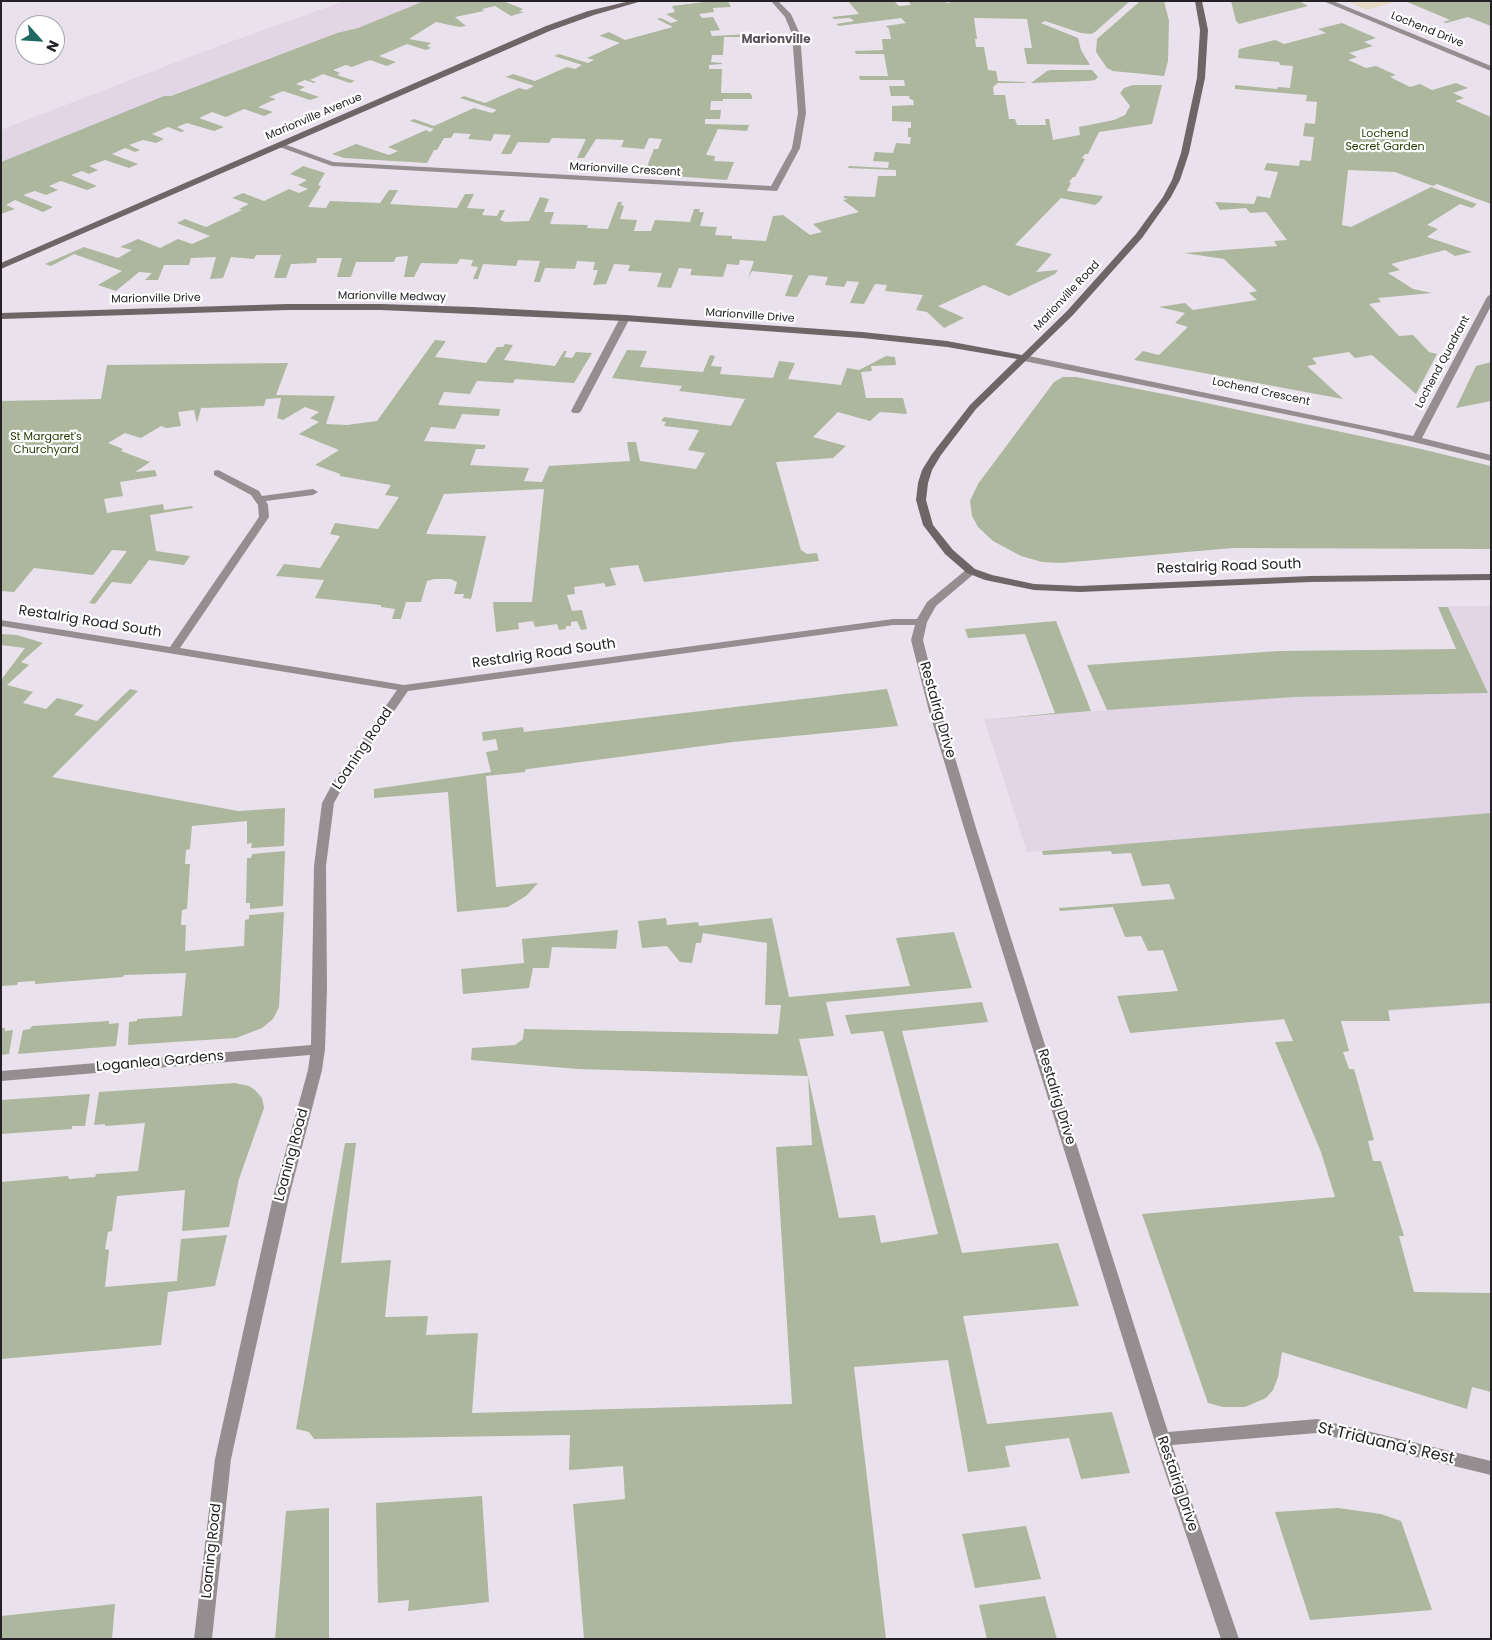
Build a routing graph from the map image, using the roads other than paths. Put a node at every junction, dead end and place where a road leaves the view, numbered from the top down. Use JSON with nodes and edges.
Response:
{"nodes":[{"id":1,"x":639,"y":1,"type":"edge"},
{"id":2,"x":774,"y":1,"type":"edge"},
{"id":3,"x":1198,"y":1,"type":"edge"},
{"id":4,"x":1326,"y":1,"type":"edge"},
{"id":5,"x":1491,"y":69,"type":"edge"},
{"id":6,"x":278,"y":145,"type":"junction"},
{"id":7,"x":1,"y":266,"type":"edge"},
{"id":8,"x":1490,"y":302,"type":"edge"},
{"id":9,"x":311,"y":307,"type":"joint"},
{"id":10,"x":472,"y":310,"type":"joint"},
{"id":11,"x":1,"y":316,"type":"edge"},
{"id":12,"x":625,"y":318,"type":"junction"},
{"id":13,"x":1024,"y":358,"type":"junction"},
{"id":14,"x":576,"y":411,"type":"dead end"},
{"id":15,"x":1416,"y":439,"type":"junction"},
{"id":16,"x":1491,"y":458,"type":"edge"},
{"id":17,"x":218,"y":473,"type":"dead end"},
{"id":18,"x":313,"y":492,"type":"dead end"},
{"id":19,"x":260,"y":499,"type":"junction"},
{"id":20,"x":971,"y":571,"type":"junction"},
{"id":21,"x":1491,"y":577,"type":"edge"},
{"id":22,"x":921,"y":622,"type":"junction"},
{"id":23,"x":1,"y":623,"type":"edge"},
{"id":24,"x":173,"y":650,"type":"junction"},
{"id":25,"x":404,"y":688,"type":"junction"},
{"id":26,"x":318,"y":1049,"type":"junction"},
{"id":27,"x":1,"y":1076,"type":"edge"},
{"id":28,"x":1162,"y":1439,"type":"junction"},
{"id":29,"x":1491,"y":1468,"type":"edge"},
{"id":30,"x":203,"y":1639,"type":"edge"},
{"id":31,"x":1230,"y":1639,"type":"edge"}],
"edges":[{"from":1,"to":6,"type":"street","name":"Marionville Avenue"},
{"from":2,"to":6,"type":"street","name":"Marionville Crescent"},
{"from":3,"to":13,"type":"street","name":"Marionville Road"},
{"from":4,"to":5,"type":"street","name":"Lochend Drive"},
{"from":6,"to":7,"type":"street","name":"Marionville Avenue"},
{"from":8,"to":15,"type":"street","name":"Lochend Quadrant"},
{"from":9,"to":10,"type":"street","name":"Marionville Medway"},
{"from":9,"to":11,"type":"street","name":"Marionville Drive"},
{"from":10,"to":12,"type":"street","name":"Marionville Drive"},
{"from":12,"to":13,"type":"street","name":"Marionville Drive"},
{"from":12,"to":14,"type":"street"},
{"from":13,"to":15,"type":"street","name":"Lochend Crescent"},
{"from":13,"to":20,"type":"street","name":"Marionville Road"},
{"from":15,"to":16,"type":"street","name":"Lochend Crescent"},
{"from":17,"to":19,"type":"street"},
{"from":18,"to":19,"type":"street"},
{"from":19,"to":24,"type":"street","name":"Restalrig Road South"},
{"from":20,"to":21,"type":"street","name":"Restalrig Road South"},
{"from":20,"to":22,"type":"street","name":"Restalrig Drive"},
{"from":22,"to":25,"type":"street","name":"Restalrig Road South"},
{"from":22,"to":28,"type":"street","name":"Restalrig Drive"},
{"from":23,"to":24,"type":"street","name":"Restalrig Road South"},
{"from":24,"to":25,"type":"street","name":"Restalrig Road South"},
{"from":25,"to":26,"type":"street","name":"Loaning Road"},
{"from":26,"to":27,"type":"street","name":"Loganlea Gardens"},
{"from":26,"to":30,"type":"street","name":"Loaning Road"},
{"from":28,"to":29,"type":"street","name":"St Triduana's Rest"},
{"from":28,"to":31,"type":"street","name":"Restalrig Drive"}]}
